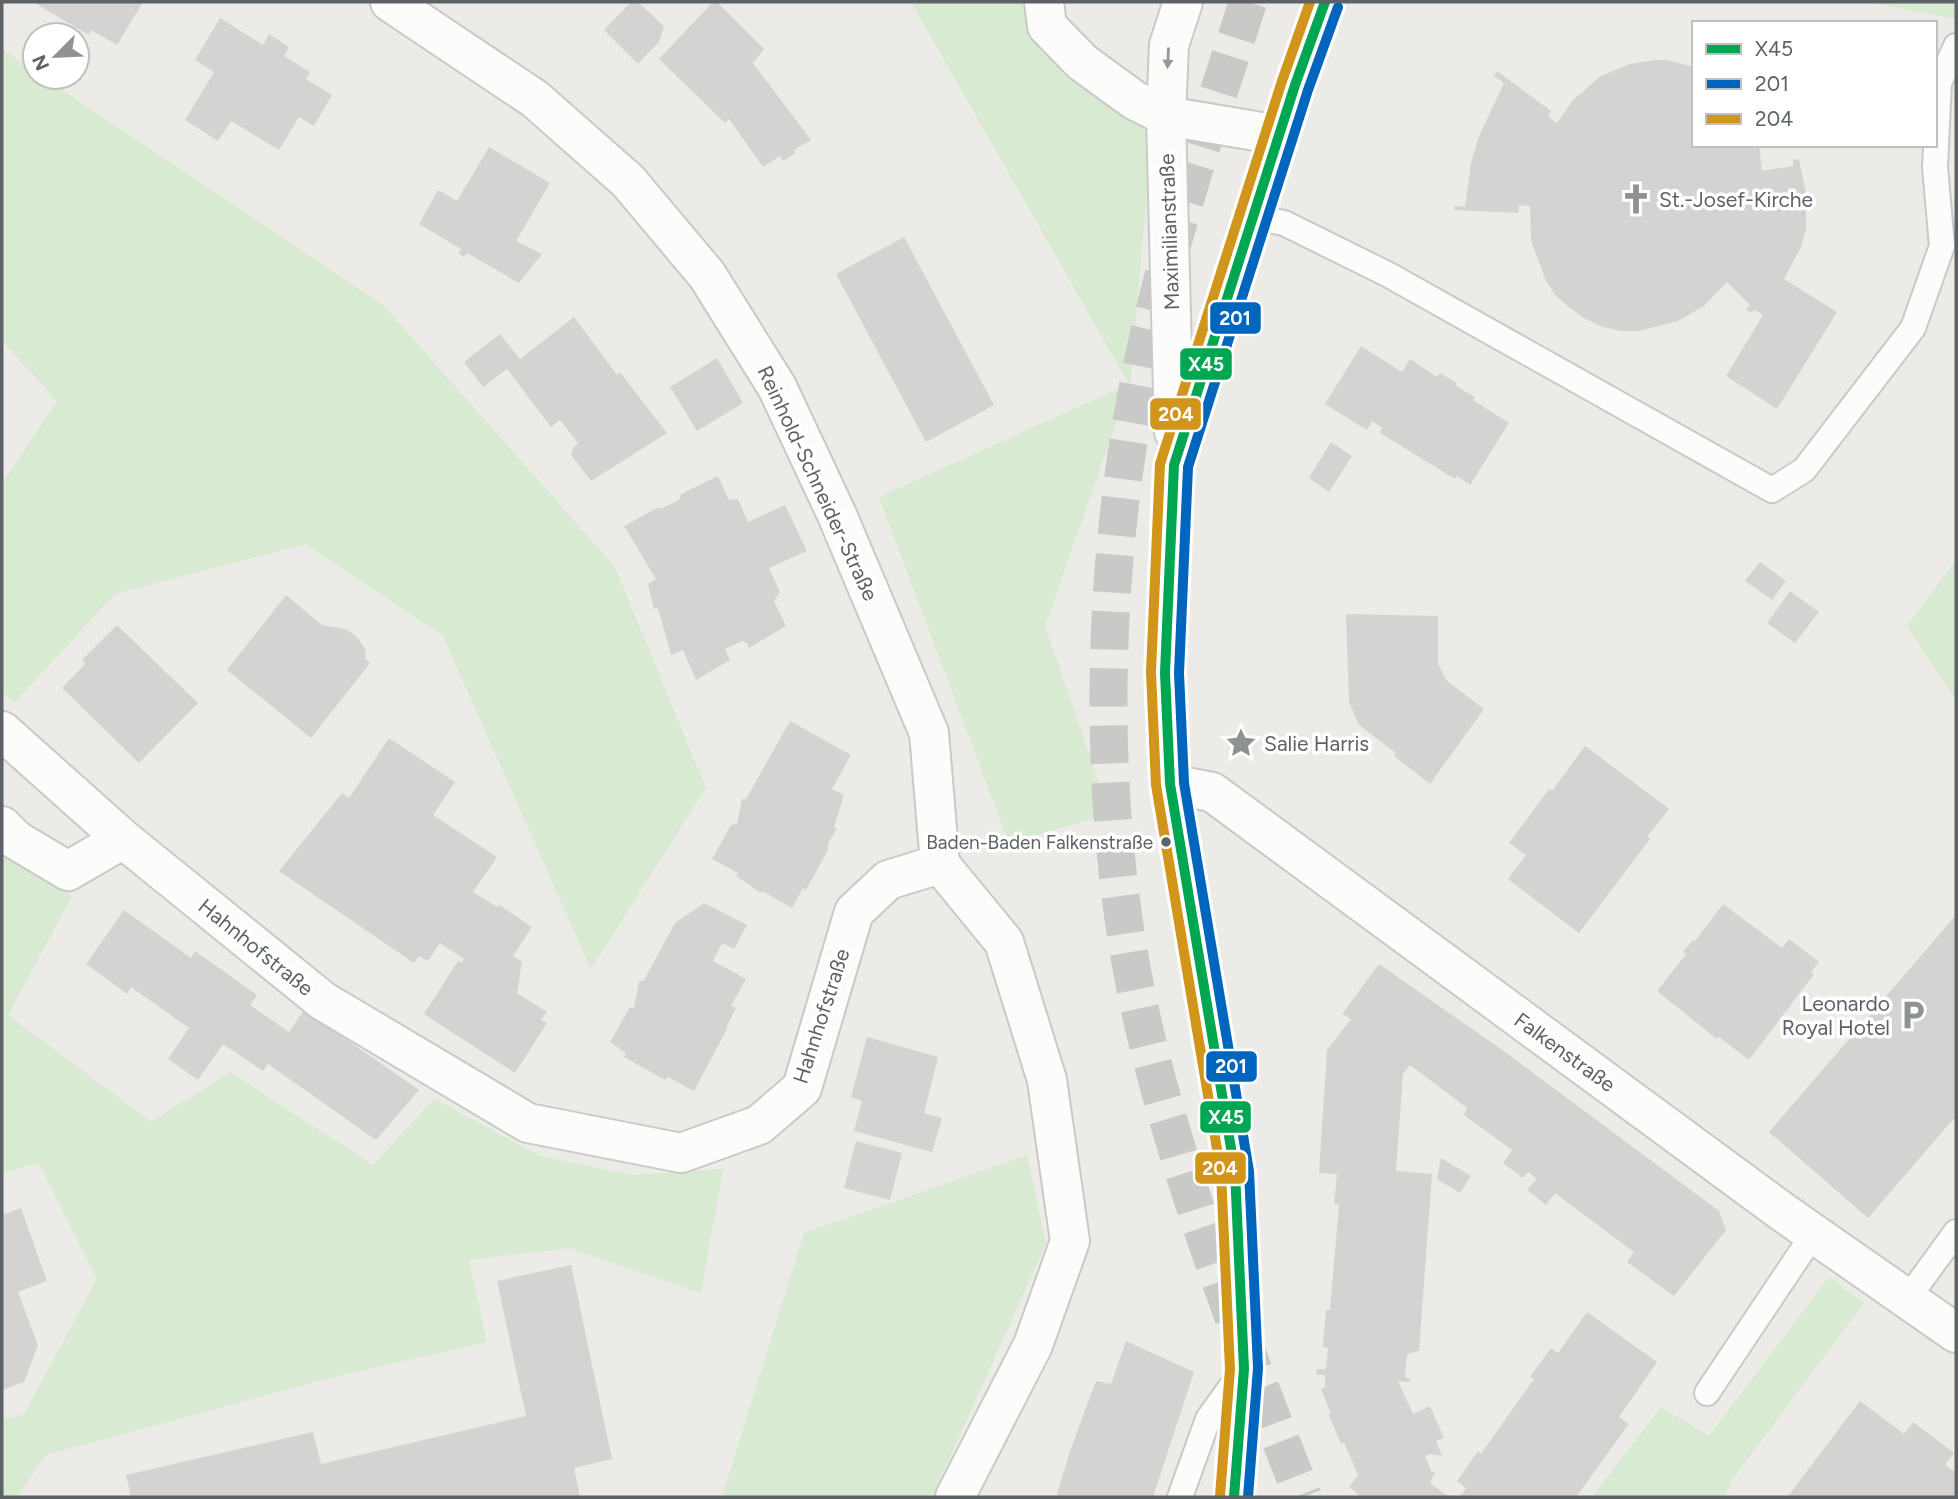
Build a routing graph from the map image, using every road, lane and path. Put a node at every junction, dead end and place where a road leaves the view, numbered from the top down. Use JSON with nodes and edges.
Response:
{"nodes":[{"id":1,"x":390,"y":2,"type":"edge"},
{"id":2,"x":1044,"y":2,"type":"edge"},
{"id":3,"x":1183,"y":2,"type":"edge"},
{"id":4,"x":1325,"y":2,"type":"edge"},
{"id":5,"x":1956,"y":46,"type":"edge"},
{"id":6,"x":1166,"y":116,"type":"junction"},
{"id":7,"x":1937,"y":125,"type":"edge"},
{"id":8,"x":1280,"y":135,"type":"junction"},
{"id":9,"x":1936,"y":147,"type":"edge"},
{"id":10,"x":1253,"y":217,"type":"junction"},
{"id":11,"x":1174,"y":465,"type":"junction"},
{"id":12,"x":2,"y":730,"type":"edge"},
{"id":13,"x":1170,"y":784,"type":"junction"},
{"id":14,"x":2,"y":826,"type":"edge"},
{"id":15,"x":123,"y":839,"type":"junction"},
{"id":16,"x":940,"y":864,"type":"junction"},
{"id":17,"x":1814,"y":1233,"type":"junction"},
{"id":18,"x":1955,"y":1237,"type":"edge"},
{"id":19,"x":1908,"y":1298,"type":"junction"},
{"id":20,"x":1956,"y":1333,"type":"edge"},
{"id":21,"x":1244,"y":1369,"type":"junction"},
{"id":22,"x":1707,"y":1393,"type":"dead end"},
{"id":23,"x":954,"y":1497,"type":"edge"},
{"id":24,"x":1180,"y":1497,"type":"edge"},
{"id":25,"x":1234,"y":1497,"type":"edge"}],
"edges":[{"from":1,"to":16,"type":"street","name":"Reinhold-Schneider-Straße"},
{"from":2,"to":6,"type":"street"},
{"from":3,"to":6,"type":"street","name":"Maximilianstraße","one_way":true},
{"from":4,"to":8,"type":"street"},
{"from":5,"to":7,"type":"lane"},
{"from":6,"to":8,"type":"street"},
{"from":6,"to":11,"type":"street","name":"Maximilianstraße"},
{"from":8,"to":10,"type":"street"},
{"from":9,"to":10,"type":"lane"},
{"from":10,"to":11,"type":"street"},
{"from":11,"to":13,"type":"street"},
{"from":12,"to":15,"type":"street","name":"Hahnhofstraße"},
{"from":13,"to":17,"type":"street","name":"Falkenstraße"},
{"from":13,"to":21,"type":"street"},
{"from":14,"to":15,"type":"street"},
{"from":15,"to":16,"type":"street","name":"Hahnhofstraße"},
{"from":16,"to":23,"type":"street"},
{"from":17,"to":19,"type":"street","name":"Falkenstraße"},
{"from":17,"to":22,"type":"lane"},
{"from":18,"to":19,"type":"lane"},
{"from":19,"to":20,"type":"street","name":"Falkenstraße"},
{"from":21,"to":24,"type":"lane"},
{"from":21,"to":25,"type":"street"}]}
